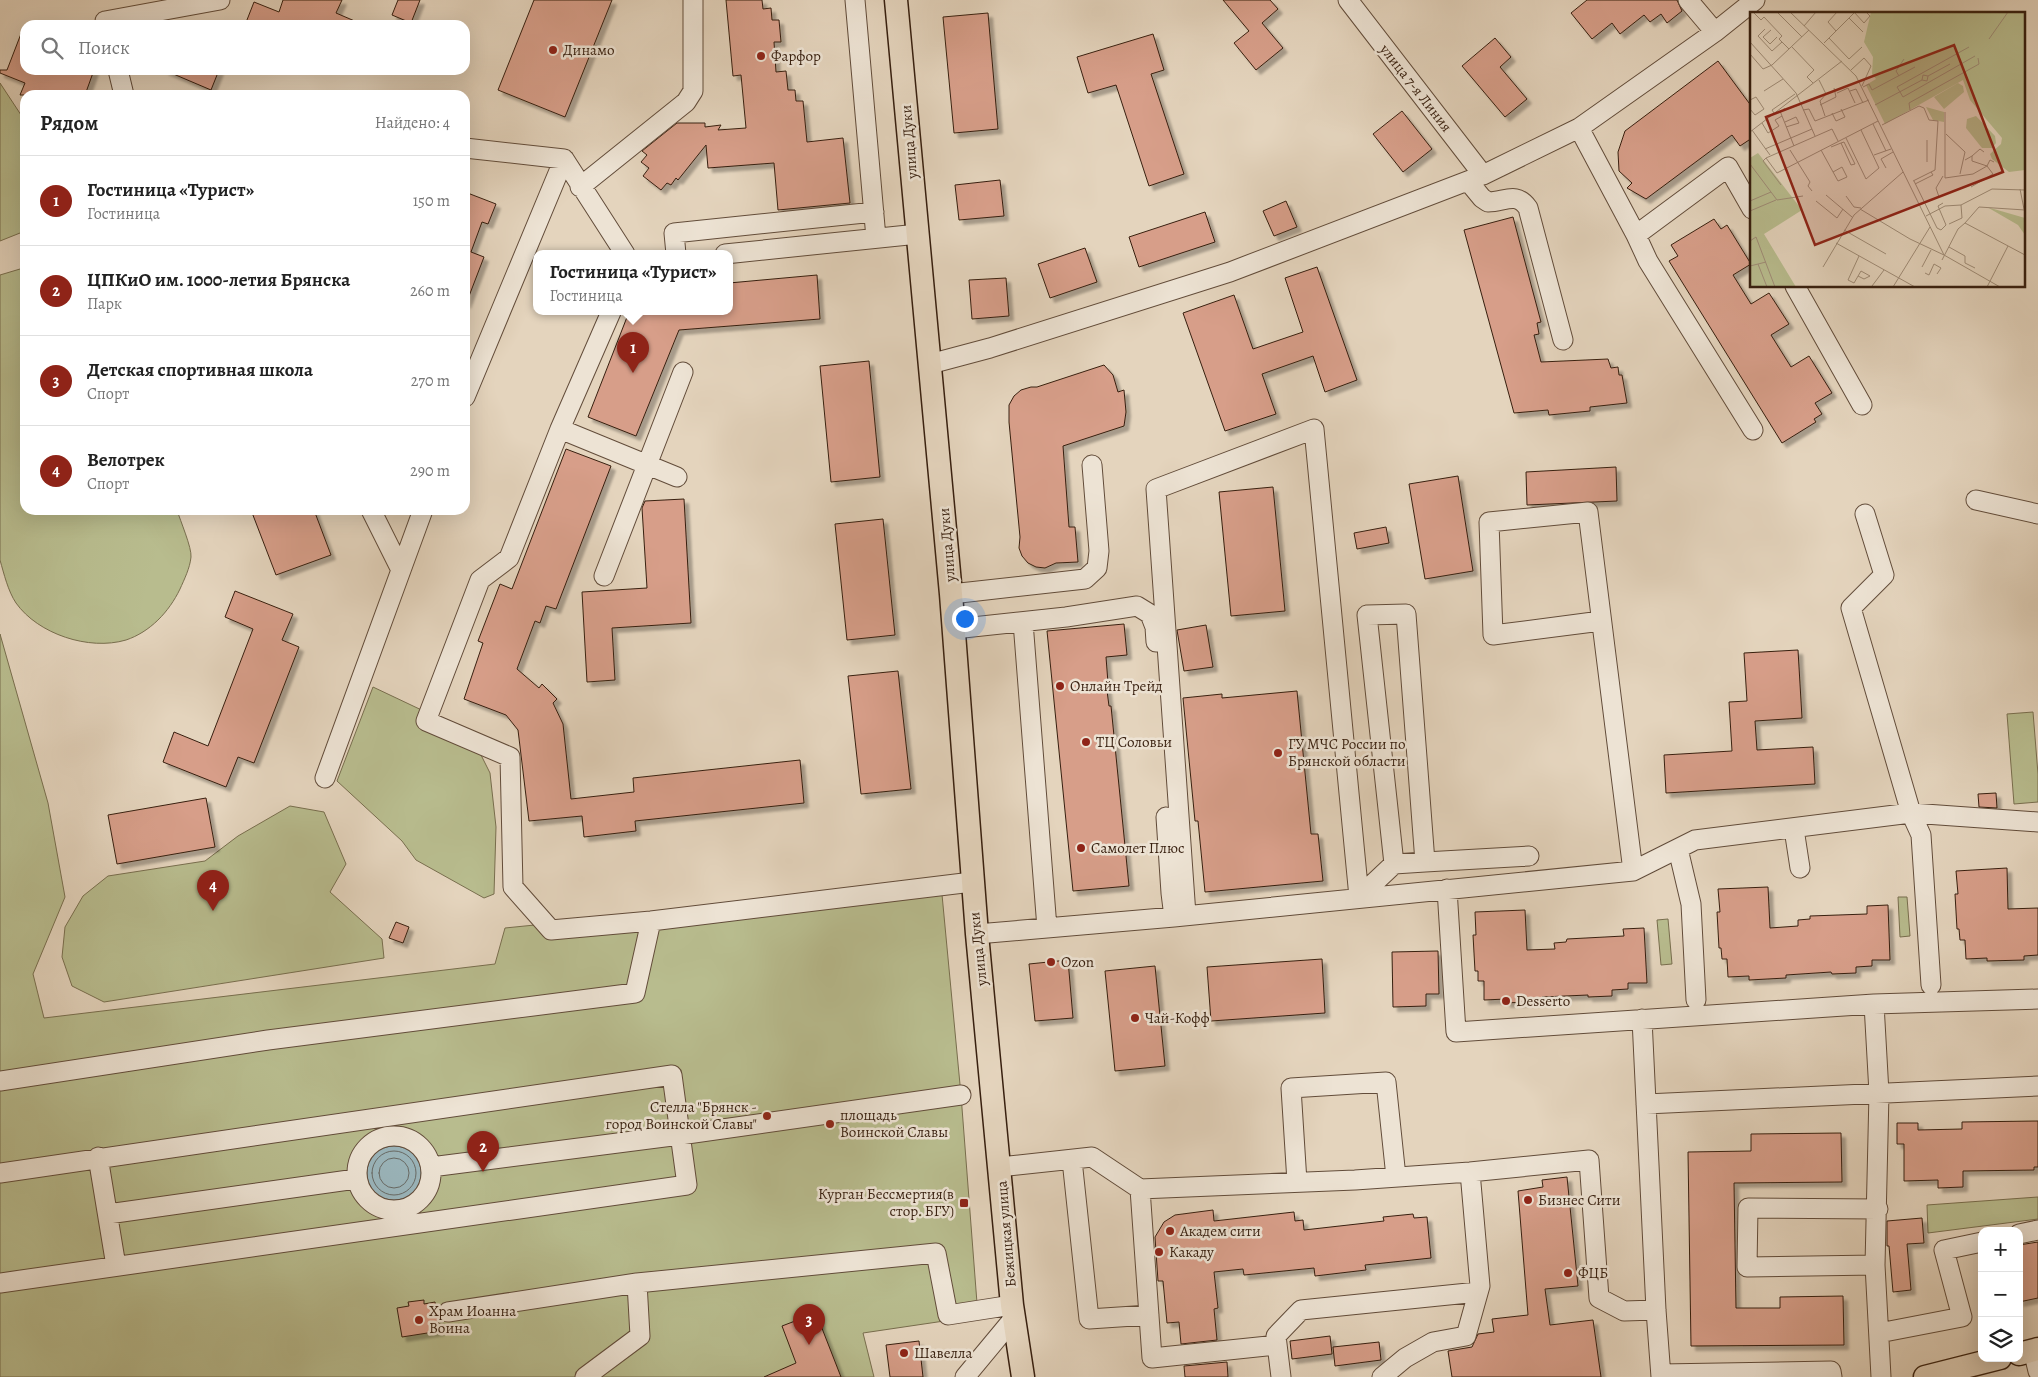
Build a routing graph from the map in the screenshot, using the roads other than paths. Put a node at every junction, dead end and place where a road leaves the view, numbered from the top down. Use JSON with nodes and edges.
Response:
{"nodes":[{"id":1,"x":220,"y":0,"type":"edge"},
{"id":2,"x":693,"y":0,"type":"edge"},
{"id":3,"x":855,"y":0,"type":"edge"},
{"id":4,"x":896,"y":0,"type":"edge"},
{"id":5,"x":1348,"y":0,"type":"edge"},
{"id":6,"x":1688,"y":0,"type":"edge"},
{"id":7,"x":1755,"y":0,"type":"edge"},
{"id":8,"x":110,"y":20,"type":"edge"},
{"id":9,"x":1715,"y":32,"type":"junction"},
{"id":10,"x":119,"y":75,"type":"edge"},
{"id":11,"x":123,"y":90,"type":"edge"},
{"id":12,"x":1579,"y":128,"type":"junction"},
{"id":13,"x":470,"y":149,"type":"edge"},
{"id":14,"x":564,"y":159,"type":"junction"},
{"id":15,"x":1476,"y":178,"type":"junction"},
{"id":16,"x":580,"y":187,"type":"junction"},
{"id":17,"x":1750,"y":206,"type":"edge"},
{"id":18,"x":874,"y":212,"type":"junction"},
{"id":19,"x":918,"y":234,"type":"junction"},
{"id":20,"x":1636,"y":235,"type":"junction"},
{"id":21,"x":876,"y":238,"type":"junction"},
{"id":22,"x":622,"y":250,"type":"edge"},
{"id":23,"x":676,"y":250,"type":"edge"},
{"id":24,"x":733,"y":253,"type":"edge"},
{"id":25,"x":1796,"y":288,"type":"edge"},
{"id":26,"x":611,"y":315,"type":"edge"},
{"id":27,"x":1563,"y":340,"type":"dead end"},
{"id":28,"x":930,"y":364,"type":"junction"},
{"id":29,"x":683,"y":372,"type":"dead end"},
{"id":30,"x":470,"y":386,"type":"edge"},
{"id":31,"x":1862,"y":405,"type":"dead end"},
{"id":32,"x":560,"y":429,"type":"junction"},
{"id":33,"x":1753,"y":430,"type":"dead end"},
{"id":34,"x":647,"y":465,"type":"junction"},
{"id":35,"x":1092,"y":465,"type":"dead end"},
{"id":36,"x":677,"y":477,"type":"dead end"},
{"id":37,"x":1976,"y":500,"type":"dead end"},
{"id":38,"x":1865,"y":514,"type":"dead end"},
{"id":39,"x":2038,"y":514,"type":"edge"},
{"id":40,"x":374,"y":515,"type":"edge"},
{"id":41,"x":421,"y":515,"type":"edge"},
{"id":42,"x":401,"y":570,"type":"junction"},
{"id":43,"x":604,"y":576,"type":"dead end"},
{"id":44,"x":951,"y":594,"type":"junction"},
{"id":45,"x":1601,"y":621,"type":"junction"},
{"id":46,"x":1023,"y":622,"type":"junction"},
{"id":47,"x":954,"y":629,"type":"junction"},
{"id":48,"x":325,"y":778,"type":"dead end"},
{"id":49,"x":1911,"y":813,"type":"junction"},
{"id":50,"x":2038,"y":822,"type":"edge"},
{"id":51,"x":1794,"y":829,"type":"junction"},
{"id":52,"x":1678,"y":849,"type":"junction"},
{"id":53,"x":1529,"y":856,"type":"dead end"},
{"id":54,"x":1425,"y":862,"type":"junction"},
{"id":55,"x":1394,"y":864,"type":"junction"},
{"id":56,"x":1800,"y":868,"type":"dead end"},
{"id":57,"x":1633,"y":871,"type":"junction"},
{"id":58,"x":972,"y":882,"type":"junction"},
{"id":59,"x":1446,"y":889,"type":"junction"},
{"id":60,"x":1359,"y":897,"type":"junction"},
{"id":61,"x":1180,"y":916,"type":"junction"},
{"id":62,"x":651,"y":920,"type":"junction"},
{"id":63,"x":1047,"y":928,"type":"junction"},
{"id":64,"x":976,"y":934,"type":"junction"},
{"id":65,"x":1931,"y":986,"type":"dead end"},
{"id":66,"x":2038,"y":999,"type":"edge"},
{"id":67,"x":1696,"y":1000,"type":"dead end"},
{"id":68,"x":1874,"y":1004,"type":"junction"},
{"id":69,"x":1642,"y":1019,"type":"junction"},
{"id":70,"x":0,"y":1081,"type":"edge"},
{"id":71,"x":2038,"y":1086,"type":"edge"},
{"id":72,"x":993,"y":1091,"type":"joint"},
{"id":73,"x":1879,"y":1094,"type":"junction"},
{"id":74,"x":961,"y":1095,"type":"dead end"},
{"id":75,"x":1646,"y":1104,"type":"junction"},
{"id":76,"x":385,"y":1116,"type":"junction"},
{"id":77,"x":680,"y":1135,"type":"junction"},
{"id":78,"x":388,"y":1136,"type":"junction"},
{"id":79,"x":98,"y":1157,"type":"junction"},
{"id":80,"x":1072,"y":1160,"type":"junction"},
{"id":81,"x":431,"y":1167,"type":"junction"},
{"id":82,"x":1000,"y":1167,"type":"junction"},
{"id":83,"x":1470,"y":1172,"type":"junction"},
{"id":84,"x":0,"y":1173,"type":"edge"},
{"id":85,"x":1396,"y":1177,"type":"junction"},
{"id":86,"x":356,"y":1179,"type":"junction"},
{"id":87,"x":1297,"y":1182,"type":"junction"},
{"id":88,"x":1140,"y":1190,"type":"junction"},
{"id":89,"x":1878,"y":1209,"type":"junction"},
{"id":90,"x":108,"y":1214,"type":"junction"},
{"id":91,"x":401,"y":1218,"type":"junction"},
{"id":92,"x":2038,"y":1230,"type":"edge"},
{"id":93,"x":2023,"y":1233,"type":"edge"},
{"id":94,"x":1978,"y":1243,"type":"edge"},
{"id":95,"x":1875,"y":1265,"type":"junction"},
{"id":96,"x":116,"y":1266,"type":"junction"},
{"id":97,"x":0,"y":1283,"type":"edge"},
{"id":98,"x":637,"y":1283,"type":"junction"},
{"id":99,"x":1478,"y":1292,"type":"junction"},
{"id":100,"x":1656,"y":1310,"type":"junction"},
{"id":101,"x":1013,"y":1311,"type":"junction"},
{"id":102,"x":448,"y":1312,"type":"dead end"},
{"id":103,"x":1149,"y":1315,"type":"junction"},
{"id":104,"x":1879,"y":1334,"type":"junction"},
{"id":105,"x":1278,"y":1345,"type":"junction"},
{"id":106,"x":1985,"y":1362,"type":"edge"},
{"id":107,"x":1938,"y":1375,"type":"edge"},
{"id":108,"x":1661,"y":1376,"type":"edge"},
{"id":109,"x":585,"y":1377,"type":"edge"},
{"id":110,"x":965,"y":1377,"type":"edge"},
{"id":111,"x":1023,"y":1377,"type":"edge"},
{"id":112,"x":1281,"y":1377,"type":"edge"},
{"id":113,"x":1382,"y":1377,"type":"edge"},
{"id":114,"x":1832,"y":1377,"type":"edge"},
{"id":115,"x":1880,"y":1377,"type":"edge"}],
"edges":[{"from":1,"to":8,"type":"street"},
{"from":2,"to":16,"type":"street"},
{"from":3,"to":18,"type":"street"},
{"from":4,"to":19,"type":"main road","name":"улица Дуки"},
{"from":5,"to":15,"type":"street","name":"улица 7-я Линия"},
{"from":6,"to":9,"type":"street"},
{"from":7,"to":9,"type":"street"},
{"from":9,"to":12,"type":"street"},
{"from":10,"to":11,"type":"street"},
{"from":12,"to":15,"type":"street"},
{"from":12,"to":20,"type":"street"},
{"from":13,"to":14,"type":"street"},
{"from":14,"to":16,"type":"street"},
{"from":14,"to":30,"type":"street"},
{"from":15,"to":27,"type":"street","name":"улица 7-я Линия"},
{"from":15,"to":28,"type":"street"},
{"from":16,"to":22,"type":"street"},
{"from":17,"to":20,"type":"street"},
{"from":18,"to":21,"type":"street"},
{"from":18,"to":23,"type":"street"},
{"from":19,"to":21,"type":"street"},
{"from":19,"to":28,"type":"main road","name":"улица Дуки"},
{"from":20,"to":33,"type":"street"},
{"from":21,"to":24,"type":"street"},
{"from":25,"to":31,"type":"street"},
{"from":26,"to":32,"type":"street"},
{"from":28,"to":44,"type":"main road","name":"улица Дуки"},
{"from":29,"to":34,"type":"street"},
{"from":32,"to":34,"type":"street"},
{"from":32,"to":62,"type":"street"},
{"from":34,"to":36,"type":"street"},
{"from":34,"to":43,"type":"street"},
{"from":35,"to":44,"type":"street"},
{"from":37,"to":39,"type":"street"},
{"from":38,"to":49,"type":"street"},
{"from":40,"to":42,"type":"street"},
{"from":41,"to":42,"type":"street"},
{"from":42,"to":48,"type":"street"},
{"from":44,"to":47,"type":"main road","name":"улица Дуки"},
{"from":45,"to":45,"type":"street"},
{"from":45,"to":57,"type":"street"},
{"from":46,"to":47,"type":"street"},
{"from":46,"to":61,"type":"street"},
{"from":46,"to":63,"type":"street"},
{"from":47,"to":58,"type":"main road","name":"улица Дуки"},
{"from":49,"to":50,"type":"street"},
{"from":49,"to":51,"type":"street"},
{"from":49,"to":65,"type":"street"},
{"from":51,"to":52,"type":"street"},
{"from":51,"to":56,"type":"street"},
{"from":52,"to":57,"type":"street"},
{"from":52,"to":67,"type":"street"},
{"from":53,"to":54,"type":"street"},
{"from":54,"to":55,"type":"street"},
{"from":54,"to":55,"type":"street"},
{"from":55,"to":60,"type":"street"},
{"from":57,"to":59,"type":"street"},
{"from":58,"to":62,"type":"street"},
{"from":58,"to":64,"type":"main road","name":"улица Дуки"},
{"from":59,"to":60,"type":"street"},
{"from":59,"to":69,"type":"street"},
{"from":60,"to":61,"type":"street"},
{"from":60,"to":61,"type":"street"},
{"from":61,"to":63,"type":"street"},
{"from":62,"to":70,"type":"street"},
{"from":63,"to":64,"type":"street"},
{"from":64,"to":72,"type":"main road","name":"улица Дуки"},
{"from":66,"to":68,"type":"street"},
{"from":68,"to":69,"type":"street"},
{"from":68,"to":73,"type":"street"},
{"from":69,"to":75,"type":"street"},
{"from":71,"to":73,"type":"street"},
{"from":72,"to":82,"type":"main road","name":"Бежицкая улица"},
{"from":73,"to":75,"type":"street"},
{"from":73,"to":89,"type":"street"},
{"from":74,"to":77,"type":"street"},
{"from":75,"to":100,"type":"street"},
{"from":76,"to":77,"type":"street"},
{"from":76,"to":78,"type":"street"},
{"from":76,"to":79,"type":"street"},
{"from":77,"to":81,"type":"street"},
{"from":77,"to":91,"type":"street"},
{"from":78,"to":81,"type":"street"},
{"from":78,"to":86,"type":"street"},
{"from":79,"to":84,"type":"street"},
{"from":79,"to":90,"type":"street"},
{"from":80,"to":82,"type":"street"},
{"from":80,"to":88,"type":"street"},
{"from":80,"to":103,"type":"street"},
{"from":81,"to":91,"type":"street"},
{"from":82,"to":101,"type":"main road","name":"Бежицкая улица"},
{"from":83,"to":85,"type":"street"},
{"from":83,"to":99,"type":"street"},
{"from":83,"to":100,"type":"street"},
{"from":85,"to":87,"type":"street"},
{"from":85,"to":87,"type":"street"},
{"from":86,"to":90,"type":"street"},
{"from":86,"to":91,"type":"street"},
{"from":87,"to":88,"type":"street"},
{"from":88,"to":103,"type":"street"},
{"from":89,"to":95,"type":"street"},
{"from":89,"to":95,"type":"street"},
{"from":90,"to":96,"type":"street"},
{"from":91,"to":96,"type":"street"},
{"from":92,"to":93,"type":"street"},
{"from":94,"to":104,"type":"street"},
{"from":95,"to":104,"type":"street"},
{"from":96,"to":97,"type":"street"},
{"from":98,"to":101,"type":"street"},
{"from":98,"to":102,"type":"street"},
{"from":98,"to":109,"type":"street"},
{"from":99,"to":105,"type":"street"},
{"from":99,"to":113,"type":"street"},
{"from":100,"to":108,"type":"street"},
{"from":101,"to":110,"type":"street"},
{"from":101,"to":111,"type":"main road","name":"Бежицкая улица"},
{"from":103,"to":105,"type":"street"},
{"from":104,"to":115,"type":"street"},
{"from":105,"to":112,"type":"street"},
{"from":106,"to":107,"type":"main road"},
{"from":108,"to":114,"type":"street"}]}
